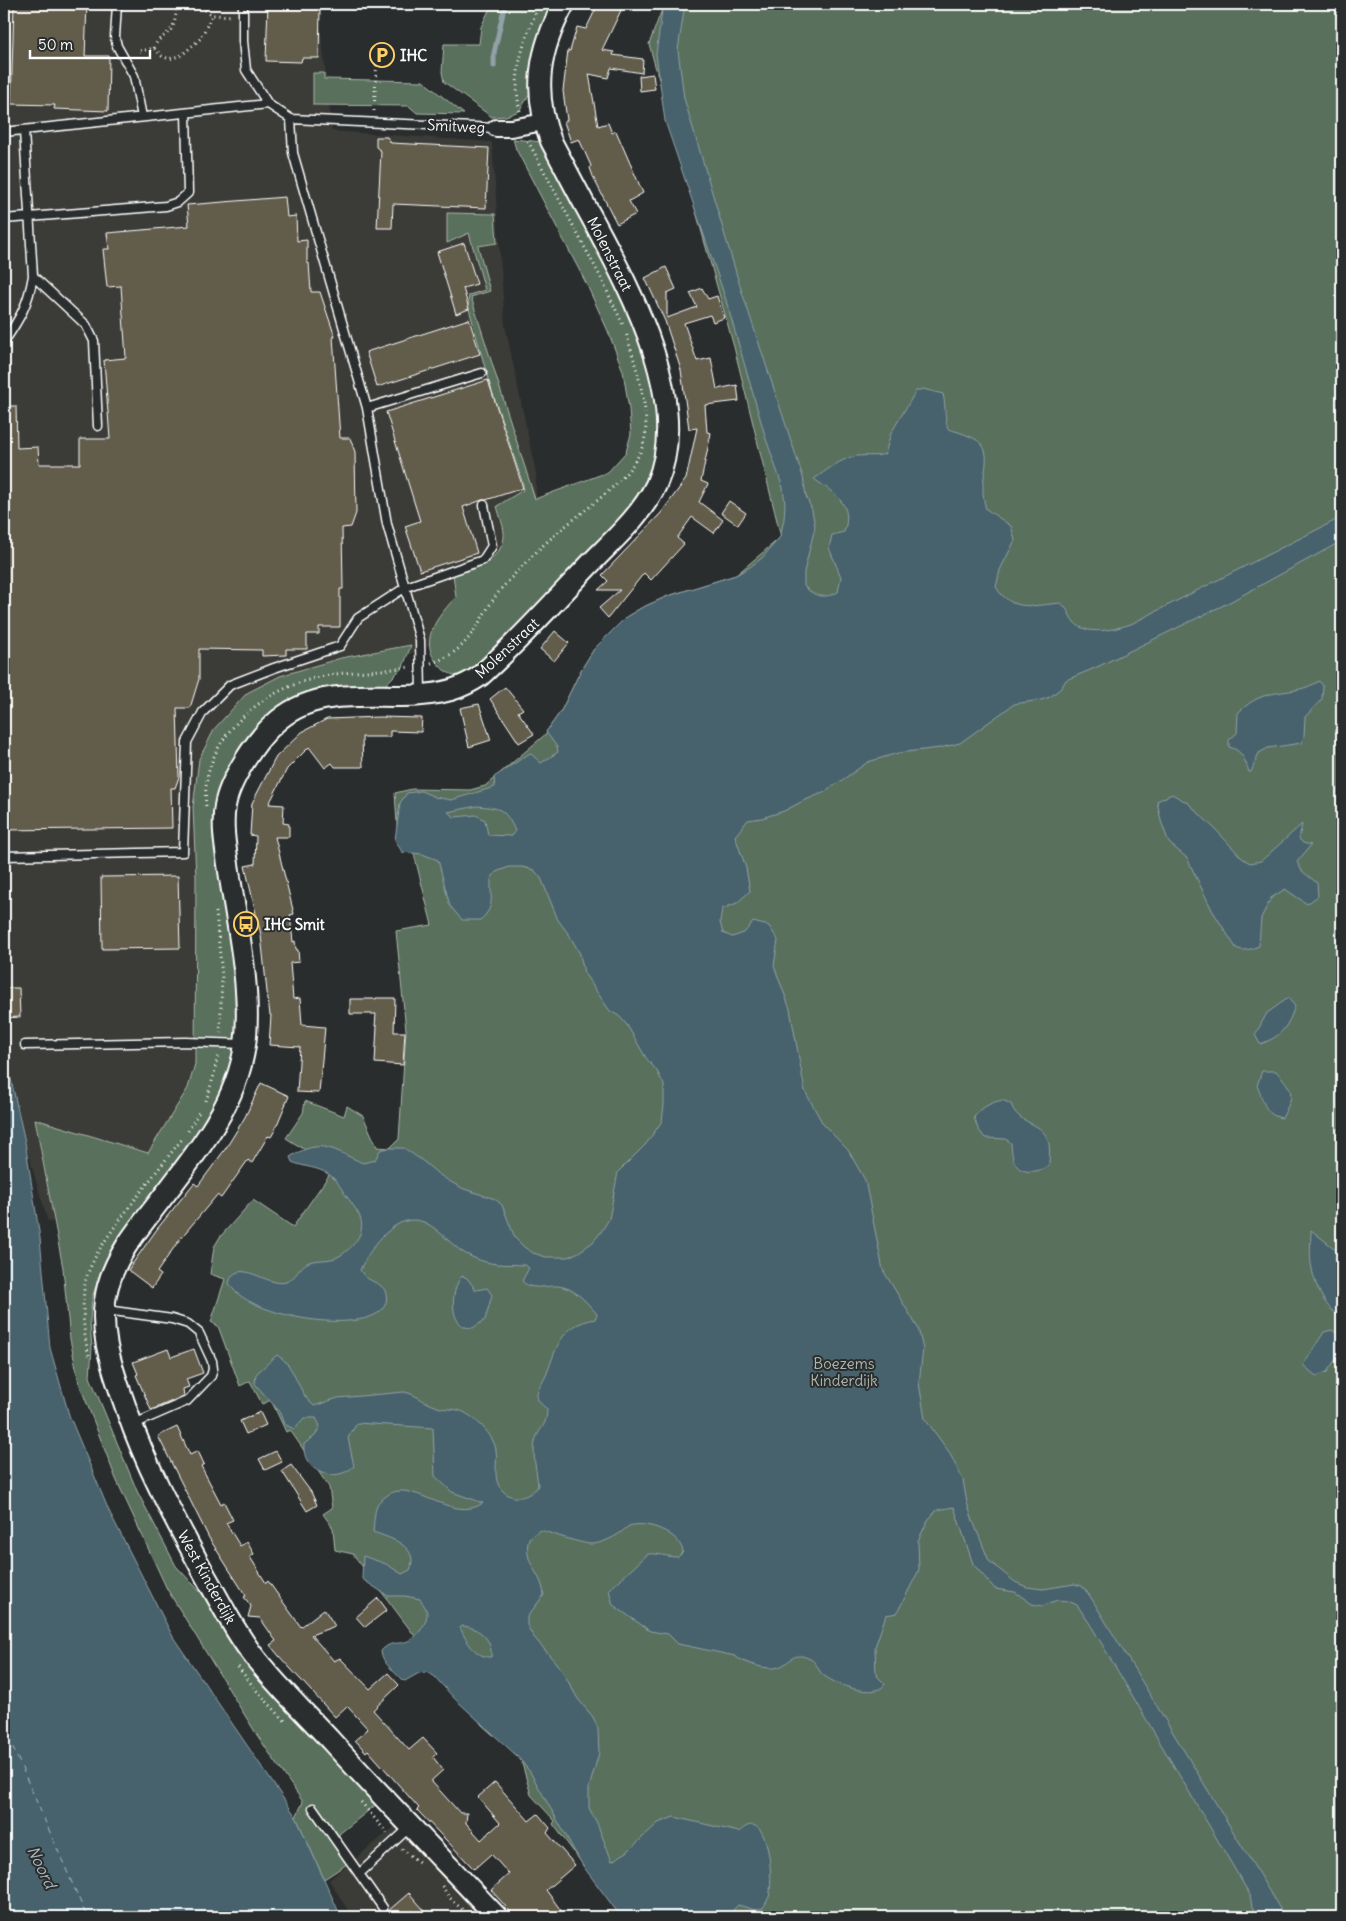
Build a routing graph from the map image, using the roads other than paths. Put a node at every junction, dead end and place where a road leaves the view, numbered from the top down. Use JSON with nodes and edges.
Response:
{"nodes":[{"id":1,"x":117,"y":4,"type":"edge"},
{"id":2,"x":243,"y":4,"type":"edge"},
{"id":3,"x":564,"y":4,"type":"edge"},
{"id":4,"x":268,"y":104,"type":"junction"},
{"id":5,"x":186,"y":113,"type":"junction"},
{"id":6,"x":142,"y":117,"type":"junction"},
{"id":7,"x":291,"y":118,"type":"junction"},
{"id":8,"x":544,"y":122,"type":"junction"},
{"id":9,"x":496,"y":128,"type":"joint"},
{"id":10,"x":24,"y":131,"type":"junction"},
{"id":11,"x":4,"y":132,"type":"edge"},
{"id":12,"x":29,"y":217,"type":"junction"},
{"id":13,"x":4,"y":219,"type":"edge"},
{"id":14,"x":33,"y":276,"type":"junction"},
{"id":15,"x":4,"y":342,"type":"edge"},
{"id":16,"x":482,"y":373,"type":"dead end"},
{"id":17,"x":367,"y":408,"type":"junction"},
{"id":18,"x":98,"y":426,"type":"dead end"},
{"id":19,"x":484,"y":505,"type":"dead end"},
{"id":20,"x":406,"y":587,"type":"junction"},
{"id":21,"x":421,"y":694,"type":"junction"},
{"id":22,"x":4,"y":856,"type":"edge"},
{"id":23,"x":245,"y":1044,"type":"junction"},
{"id":24,"x":25,"y":1045,"type":"dead end"},
{"id":25,"x":181,"y":1172,"type":"joint"},
{"id":26,"x":104,"y":1310,"type":"junction"},
{"id":27,"x":132,"y":1425,"type":"junction"},
{"id":28,"x":313,"y":1808,"type":"dead end"},
{"id":29,"x":412,"y":1825,"type":"junction"},
{"id":30,"x":359,"y":1874,"type":"junction"},
{"id":31,"x":383,"y":1908,"type":"dead end"},
{"id":32,"x":497,"y":1917,"type":"edge"}],
"edges":[{"from":1,"to":6,"type":"lane"},
{"from":2,"to":4,"type":"lane"},
{"from":3,"to":8,"type":"street","name":"Molenstraat"},
{"from":4,"to":5,"type":"lane"},
{"from":4,"to":7,"type":"lane"},
{"from":5,"to":6,"type":"lane"},
{"from":5,"to":12,"type":"lane"},
{"from":6,"to":10,"type":"lane"},
{"from":7,"to":9,"type":"lane","name":"Smitweg"},
{"from":7,"to":17,"type":"lane"},
{"from":8,"to":9,"type":"street","name":"Smitweg"},
{"from":8,"to":21,"type":"street","name":"Molenstraat"},
{"from":10,"to":11,"type":"lane"},
{"from":10,"to":12,"type":"lane"},
{"from":12,"to":13,"type":"lane"},
{"from":12,"to":14,"type":"lane"},
{"from":14,"to":15,"type":"lane"},
{"from":14,"to":18,"type":"lane"},
{"from":16,"to":17,"type":"lane"},
{"from":17,"to":20,"type":"lane"},
{"from":19,"to":20,"type":"lane"},
{"from":20,"to":21,"type":"lane"},
{"from":20,"to":22,"type":"lane"},
{"from":21,"to":23,"type":"street","name":"Molenstraat"},
{"from":23,"to":24,"type":"lane"},
{"from":23,"to":25,"type":"street","name":"Molenstraat"},
{"from":25,"to":26,"type":"street","name":"West Kinderdijk"},
{"from":26,"to":27,"type":"street","name":"West Kinderdijk"},
{"from":26,"to":27,"type":"lane"},
{"from":27,"to":29,"type":"street","name":"West Kinderdijk"},
{"from":28,"to":30,"type":"lane"},
{"from":29,"to":30,"type":"lane"},
{"from":29,"to":32,"type":"street","name":"West Kinderdijk"},
{"from":30,"to":31,"type":"lane"}]}
